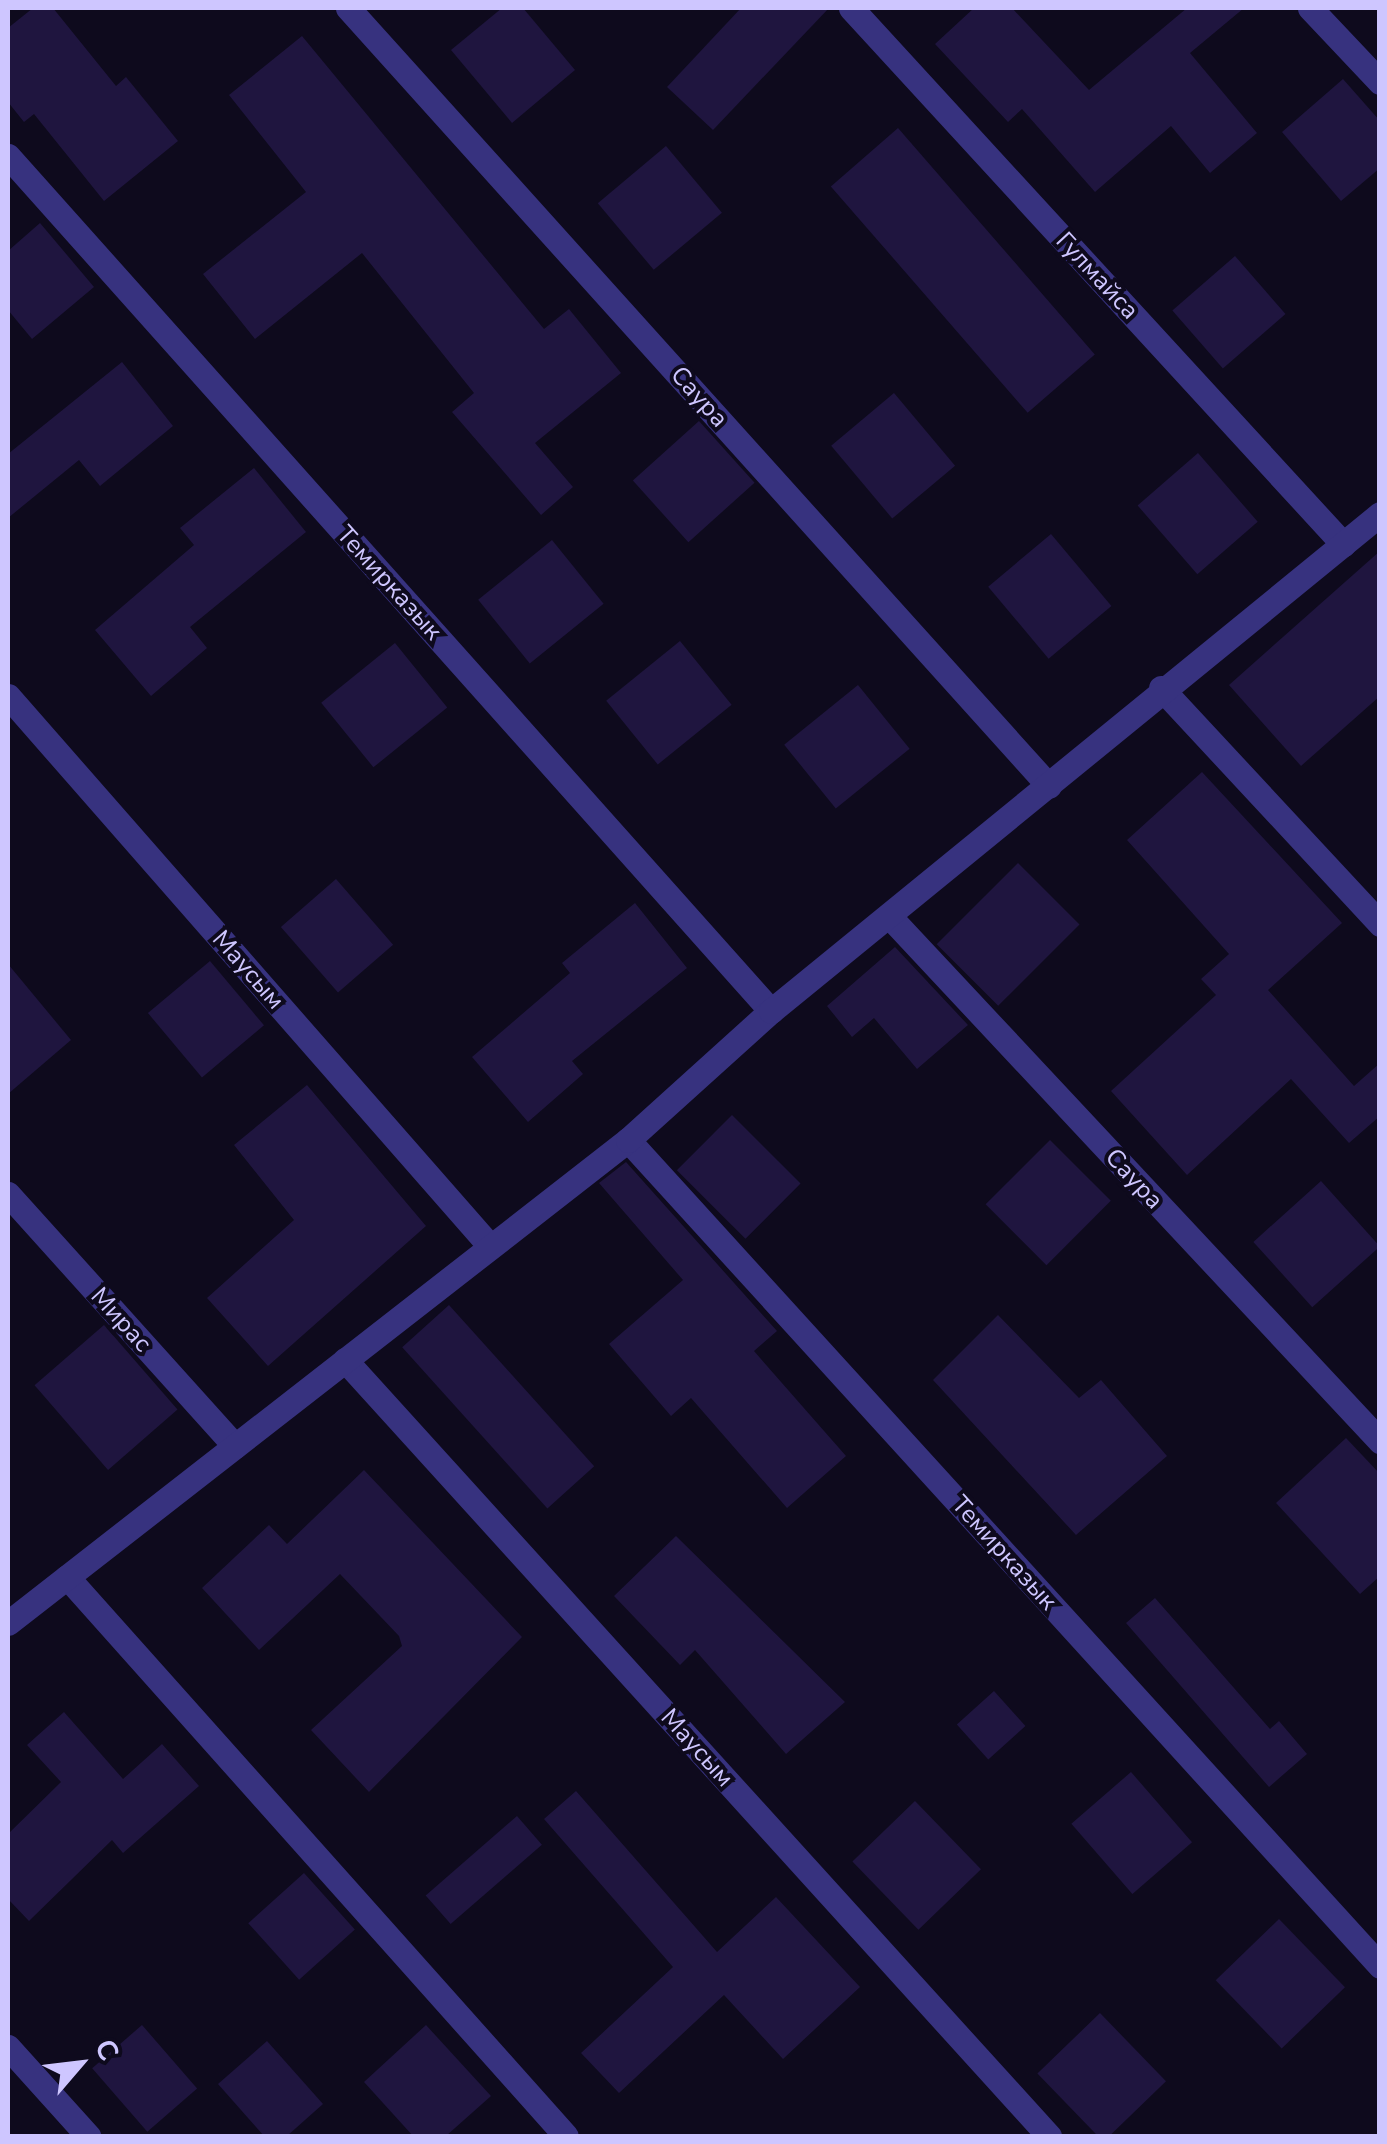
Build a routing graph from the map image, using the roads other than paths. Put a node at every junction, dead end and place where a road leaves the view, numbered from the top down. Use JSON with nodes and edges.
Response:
{"nodes":[{"id":1,"x":348,"y":8,"type":"edge"},
{"id":2,"x":850,"y":8,"type":"edge"},
{"id":3,"x":1310,"y":8,"type":"edge"},
{"id":4,"x":1380,"y":82,"type":"edge"},
{"id":5,"x":8,"y":156,"type":"edge"},
{"id":6,"x":1380,"y":514,"type":"edge"},
{"id":7,"x":1343,"y":544,"type":"junction"},
{"id":8,"x":1161,"y":688,"type":"junction"},
{"id":9,"x":8,"y":696,"type":"edge"},
{"id":10,"x":1049,"y":786,"type":"junction"},
{"id":11,"x":888,"y":916,"type":"junction"},
{"id":12,"x":1380,"y":924,"type":"edge"},
{"id":13,"x":771,"y":1011,"type":"junction"},
{"id":14,"x":628,"y":1140,"type":"junction"},
{"id":15,"x":8,"y":1194,"type":"edge"},
{"id":16,"x":490,"y":1245,"type":"junction"},
{"id":17,"x":345,"y":1360,"type":"junction"},
{"id":18,"x":1380,"y":1441,"type":"edge"},
{"id":19,"x":235,"y":1446,"type":"junction"},
{"id":20,"x":67,"y":1577,"type":"junction"},
{"id":21,"x":8,"y":1622,"type":"edge"},
{"id":22,"x":1380,"y":1966,"type":"edge"},
{"id":23,"x":8,"y":2047,"type":"edge"},
{"id":24,"x":88,"y":2136,"type":"edge"},
{"id":25,"x":566,"y":2136,"type":"edge"},
{"id":26,"x":1049,"y":2136,"type":"edge"}],
"edges":[{"from":1,"to":10,"type":"street","name":"Саура"},
{"from":2,"to":7,"type":"street","name":"Гулмайса"},
{"from":3,"to":4,"type":"street"},
{"from":5,"to":13,"type":"street","name":"Темирказык"},
{"from":6,"to":7,"type":"street"},
{"from":7,"to":8,"type":"street"},
{"from":8,"to":10,"type":"street"},
{"from":8,"to":12,"type":"street"},
{"from":9,"to":16,"type":"street","name":"Маусым"},
{"from":10,"to":11,"type":"street"},
{"from":11,"to":13,"type":"street"},
{"from":11,"to":18,"type":"street","name":"Саура"},
{"from":13,"to":14,"type":"street"},
{"from":14,"to":16,"type":"street"},
{"from":14,"to":22,"type":"street","name":"Темирказык"},
{"from":15,"to":19,"type":"street","name":"Мирас"},
{"from":16,"to":17,"type":"street"},
{"from":17,"to":19,"type":"street"},
{"from":17,"to":26,"type":"street","name":"Маусым"},
{"from":19,"to":20,"type":"street"},
{"from":20,"to":21,"type":"street"},
{"from":20,"to":25,"type":"street"},
{"from":23,"to":24,"type":"street"}]}
